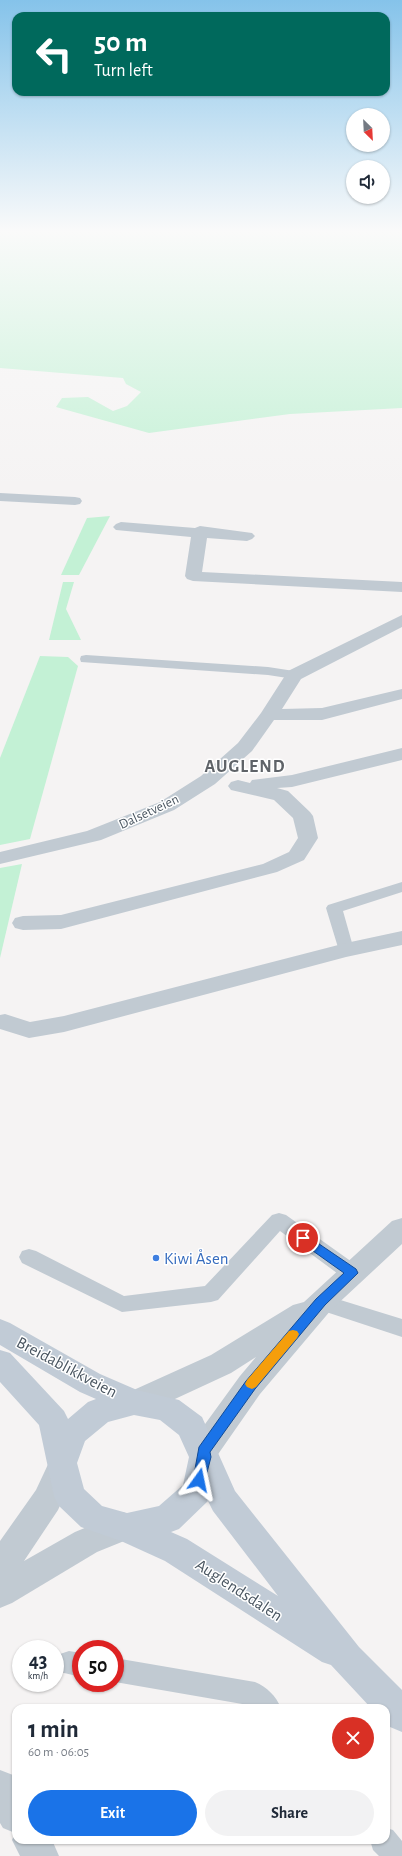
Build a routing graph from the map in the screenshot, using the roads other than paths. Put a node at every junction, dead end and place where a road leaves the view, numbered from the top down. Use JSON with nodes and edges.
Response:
{"nodes":[{"id":1,"x":0,"y":497,"type":"edge"},
{"id":2,"x":74,"y":500,"type":"dead end"},
{"id":3,"x":121,"y":527,"type":"dead end"},
{"id":4,"x":200,"y":531,"type":"junction"},
{"id":5,"x":247,"y":536,"type":"dead end"},
{"id":6,"x":402,"y":587,"type":"edge"},
{"id":7,"x":402,"y":620,"type":"edge"},
{"id":8,"x":86,"y":659,"type":"dead end"},
{"id":9,"x":294,"y":675,"type":"junction"},
{"id":10,"x":402,"y":694,"type":"edge"},
{"id":11,"x":269,"y":716,"type":"junction"},
{"id":12,"x":402,"y":754,"type":"edge"},
{"id":13,"x":208,"y":780,"type":"junction"},
{"id":14,"x":238,"y":786,"type":"junction"},
{"id":15,"x":0,"y":858,"type":"edge"},
{"id":16,"x":402,"y":887,"type":"edge"},
{"id":17,"x":23,"y":923,"type":"dead end"},
{"id":18,"x":402,"y":938,"type":"edge"},
{"id":19,"x":346,"y":950,"type":"junction"},
{"id":20,"x":5,"y":1022,"type":"dead end"},
{"id":21,"x":402,"y":1228,"type":"edge"},
{"id":22,"x":29,"y":1257,"type":"dead end"},
{"id":23,"x":352,"y":1273,"type":"junction"},
{"id":24,"x":321,"y":1302,"type":"junction"},
{"id":25,"x":402,"y":1328,"type":"edge"},
{"id":26,"x":0,"y":1331,"type":"edge"},
{"id":27,"x":0,"y":1362,"type":"edge"},
{"id":28,"x":136,"y":1402,"type":"junction"},
{"id":29,"x":204,"y":1454,"type":"junction"},
{"id":30,"x":62,"y":1466,"type":"junction"},
{"id":31,"x":125,"y":1527,"type":"junction"},
{"id":32,"x":0,"y":1568,"type":"edge"},
{"id":33,"x":0,"y":1592,"type":"edge"},
{"id":34,"x":347,"y":1659,"type":"junction"},
{"id":35,"x":124,"y":1672,"type":"edge"},
{"id":36,"x":264,"y":1704,"type":"edge"},
{"id":37,"x":402,"y":1715,"type":"edge"},
{"id":38,"x":0,"y":1788,"type":"edge"},
{"id":39,"x":12,"y":1808,"type":"edge"},
{"id":40,"x":33,"y":1844,"type":"edge"},
{"id":41,"x":386,"y":1844,"type":"edge"},
{"id":42,"x":40,"y":1856,"type":"edge"},
{"id":43,"x":397,"y":1856,"type":"edge"}],
"edges":[{"from":1,"to":2,"type":"street"},
{"from":3,"to":4,"type":"street"},
{"from":4,"to":5,"type":"street"},
{"from":4,"to":6,"type":"street"},
{"from":7,"to":9,"type":"street"},
{"from":8,"to":9,"type":"lane"},
{"from":9,"to":11,"type":"street","name":"Dalsetveien"},
{"from":10,"to":11,"type":"street"},
{"from":11,"to":13,"type":"street","name":"Dalsetveien"},
{"from":12,"to":14,"type":"street"},
{"from":13,"to":14,"type":"street"},
{"from":13,"to":15,"type":"street","name":"Dalsetveien"},
{"from":14,"to":17,"type":"street"},
{"from":16,"to":19,"type":"lane"},
{"from":18,"to":19,"type":"street"},
{"from":19,"to":20,"type":"street"},
{"from":21,"to":23,"type":"street"},
{"from":22,"to":23,"type":"lane"},
{"from":23,"to":24,"type":"street"},
{"from":24,"to":25,"type":"lane"},
{"from":24,"to":28,"type":"street"},
{"from":24,"to":29,"type":"street"},
{"from":26,"to":28,"type":"main road","name":"Breidablikkveien"},
{"from":27,"to":30,"type":"main road","name":"Breidablikkveien"},
{"from":28,"to":29,"type":"main road"},
{"from":28,"to":30,"type":"main road"},
{"from":29,"to":31,"type":"main road"},
{"from":29,"to":34,"type":"main road","name":"Auglendsdalen"},
{"from":30,"to":31,"type":"main road"},
{"from":30,"to":32,"type":"street"},
{"from":31,"to":33,"type":"street"},
{"from":31,"to":34,"type":"main road","name":"Auglendsdalen"},
{"from":34,"to":37,"type":"main road","name":"Auglendsdalen"},
{"from":35,"to":36,"type":"lane"},
{"from":38,"to":39,"type":"street"},
{"from":40,"to":42,"type":"street"},
{"from":41,"to":43,"type":"lane"}]}
